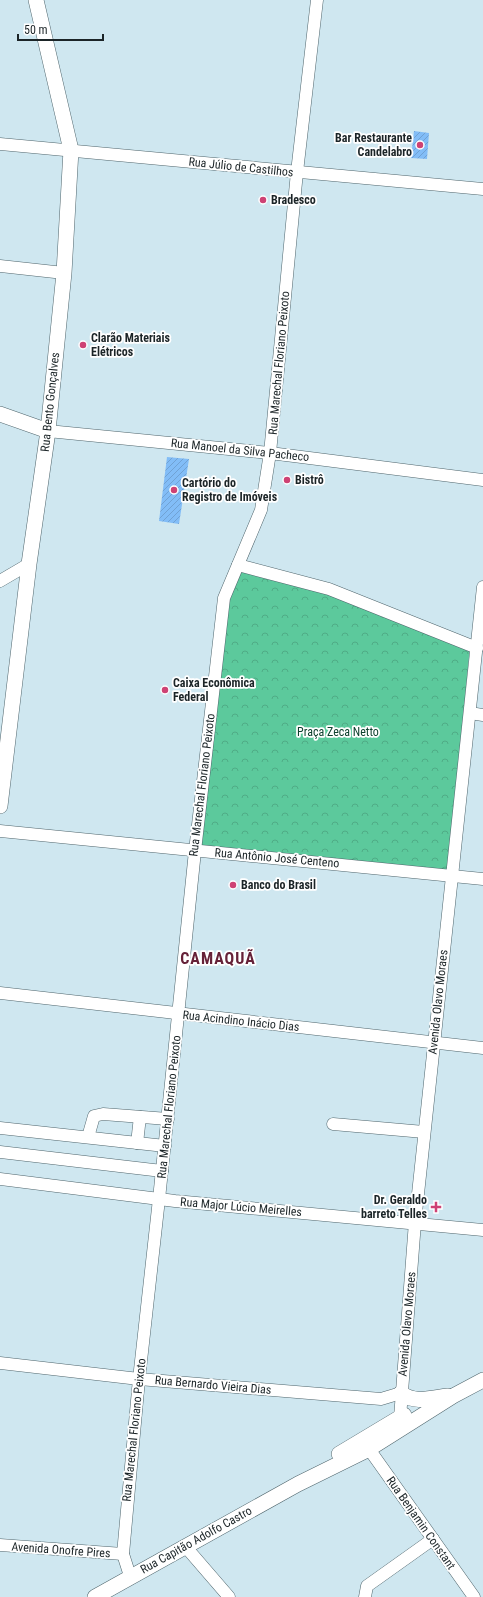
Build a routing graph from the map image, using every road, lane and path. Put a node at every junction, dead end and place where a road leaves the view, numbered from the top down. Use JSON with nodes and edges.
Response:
{"nodes":[{"id":1,"x":36,"y":0,"type":"edge"},
{"id":2,"x":317,"y":0,"type":"edge"},
{"id":3,"x":0,"y":144,"type":"edge"},
{"id":4,"x":71,"y":150,"type":"junction"},
{"id":5,"x":297,"y":172,"type":"junction"},
{"id":6,"x":483,"y":189,"type":"edge"},
{"id":7,"x":0,"y":266,"type":"edge"},
{"id":8,"x":64,"y":273,"type":"junction"},
{"id":9,"x":0,"y":414,"type":"edge"},
{"id":10,"x":48,"y":431,"type":"junction"},
{"id":11,"x":270,"y":452,"type":"junction"},
{"id":12,"x":483,"y":480,"type":"edge"},
{"id":13,"x":29,"y":564,"type":"junction"},
{"id":14,"x":238,"y":565,"type":"junction"},
{"id":15,"x":0,"y":582,"type":"edge"},
{"id":16,"x":483,"y":587,"type":"edge"},
{"id":17,"x":476,"y":648,"type":"junction"},
{"id":18,"x":470,"y":714,"type":"junction"},
{"id":19,"x":483,"y":715,"type":"edge"},
{"id":20,"x":0,"y":806,"type":"edge"},
{"id":21,"x":0,"y":831,"type":"edge"},
{"id":22,"x":195,"y":851,"type":"junction"},
{"id":23,"x":451,"y":875,"type":"junction"},
{"id":24,"x":483,"y":878,"type":"edge"},
{"id":25,"x":0,"y":993,"type":"edge"},
{"id":26,"x":178,"y":1014,"type":"junction"},
{"id":27,"x":433,"y":1043,"type":"junction"},
{"id":28,"x":483,"y":1048,"type":"edge"},
{"id":29,"x":140,"y":1117,"type":"junction"},
{"id":30,"x":168,"y":1119,"type":"junction"},
{"id":31,"x":333,"y":1124,"type":"dead end"},
{"id":32,"x":0,"y":1128,"type":"edge"},
{"id":33,"x":424,"y":1132,"type":"junction"},
{"id":34,"x":88,"y":1138,"type":"junction"},
{"id":35,"x":137,"y":1143,"type":"junction"},
{"id":36,"x":165,"y":1146,"type":"junction"},
{"id":37,"x":0,"y":1152,"type":"edge"},
{"id":38,"x":162,"y":1171,"type":"junction"},
{"id":39,"x":0,"y":1179,"type":"edge"},
{"id":40,"x":159,"y":1199,"type":"junction"},
{"id":41,"x":415,"y":1222,"type":"junction"},
{"id":42,"x":483,"y":1230,"type":"edge"},
{"id":43,"x":0,"y":1363,"type":"edge"},
{"id":44,"x":139,"y":1379,"type":"junction"},
{"id":45,"x":482,"y":1382,"type":"edge"},
{"id":46,"x":401,"y":1393,"type":"junction"},
{"id":47,"x":453,"y":1396,"type":"junction"},
{"id":48,"x":433,"y":1398,"type":"junction"},
{"id":49,"x":400,"y":1418,"type":"junction"},
{"id":50,"x":369,"y":1448,"type":"junction"},
{"id":51,"x":298,"y":1484,"type":"junction"},
{"id":52,"x":433,"y":1539,"type":"junction"},
{"id":53,"x":0,"y":1546,"type":"edge"},
{"id":54,"x":185,"y":1546,"type":"junction"},
{"id":55,"x":123,"y":1554,"type":"junction"},
{"id":56,"x":130,"y":1576,"type":"junction"},
{"id":57,"x":95,"y":1597,"type":"edge"},
{"id":58,"x":229,"y":1597,"type":"edge"},
{"id":59,"x":365,"y":1597,"type":"edge"},
{"id":60,"x":474,"y":1597,"type":"edge"}],
"edges":[{"from":1,"to":4,"type":"main road","name":"Rua Bento Gonçalves"},
{"from":2,"to":5,"type":"street","name":"Rua Marechal Floriano Peixoto"},
{"from":3,"to":4,"type":"street","name":"Rua Júlio de Castilhos"},
{"from":4,"to":5,"type":"street","name":"Rua Júlio de Castilhos"},
{"from":4,"to":8,"type":"main road","name":"Rua Bento Gonçalves"},
{"from":5,"to":6,"type":"street","name":"Rua Júlio de Castilhos"},
{"from":5,"to":11,"type":"street","name":"Rua Marechal Floriano Peixoto"},
{"from":7,"to":8,"type":"street"},
{"from":8,"to":10,"type":"main road","name":"Rua Bento Gonçalves"},
{"from":9,"to":10,"type":"main road","name":"Rua Manoel da Silva Pacheco"},
{"from":10,"to":11,"type":"street","name":"Rua Manoel da Silva Pacheco"},
{"from":10,"to":13,"type":"main road","name":"Rua Bento Gonçalves"},
{"from":11,"to":12,"type":"street","name":"Rua Manoel da Silva Pacheco"},
{"from":11,"to":14,"type":"street","name":"Rua Marechal Floriano Peixoto"},
{"from":13,"to":15,"type":"street"},
{"from":13,"to":20,"type":"main road","name":"Rua Bento Gonçalves"},
{"from":14,"to":17,"type":"street"},
{"from":14,"to":22,"type":"street","name":"Rua Marechal Floriano Peixoto"},
{"from":16,"to":17,"type":"street","name":"Avenida Olavo Moraes"},
{"from":17,"to":18,"type":"street","name":"Avenida Olavo Moraes"},
{"from":18,"to":19,"type":"street"},
{"from":18,"to":23,"type":"street","name":"Avenida Olavo Moraes"},
{"from":21,"to":22,"type":"street","name":"Rua Antônio José Centeno"},
{"from":22,"to":23,"type":"street","name":"Rua Antônio José Centeno"},
{"from":22,"to":26,"type":"street","name":"Rua Marechal Floriano Peixoto"},
{"from":23,"to":24,"type":"street","name":"Rua Antônio José Centeno"},
{"from":23,"to":27,"type":"street","name":"Avenida Olavo Moraes"},
{"from":25,"to":26,"type":"street","name":"Rua Acindino Inácio Dias"},
{"from":26,"to":27,"type":"street","name":"Rua Acindino Inácio Dias"},
{"from":26,"to":30,"type":"street","name":"Rua Marechal Floriano Peixoto"},
{"from":27,"to":28,"type":"street","name":"Rua Acindino Inácio Dias"},
{"from":27,"to":33,"type":"street","name":"Avenida Olavo Moraes"},
{"from":29,"to":30,"type":"street"},
{"from":29,"to":34,"type":"street"},
{"from":29,"to":35,"type":"street"},
{"from":30,"to":36,"type":"street","name":"Rua Marechal Floriano Peixoto"},
{"from":31,"to":33,"type":"street"},
{"from":32,"to":34,"type":"street"},
{"from":33,"to":41,"type":"street","name":"Avenida Olavo Moraes"},
{"from":34,"to":35,"type":"street"},
{"from":35,"to":36,"type":"street"},
{"from":36,"to":38,"type":"street","name":"Rua Marechal Floriano Peixoto"},
{"from":37,"to":38,"type":"street"},
{"from":38,"to":40,"type":"street","name":"Rua Marechal Floriano Peixoto"},
{"from":39,"to":40,"type":"street","name":"Rua Major Lúcio Meirelles"},
{"from":40,"to":41,"type":"street","name":"Rua Major Lúcio Meirelles"},
{"from":40,"to":44,"type":"street","name":"Rua Marechal Floriano Peixoto"},
{"from":41,"to":42,"type":"street","name":"Rua Major Lúcio Meirelles"},
{"from":41,"to":46,"type":"street","name":"Avenida Olavo Moraes"},
{"from":43,"to":44,"type":"street","name":"Rua Bernardo Vieira Dias"},
{"from":44,"to":46,"type":"street","name":"Rua Bernardo Vieira Dias"},
{"from":44,"to":55,"type":"street","name":"Rua Marechal Floriano Peixoto"},
{"from":45,"to":47,"type":"main road","name":"Rua Capitão Adolfo Castro"},
{"from":46,"to":48,"type":"main road"},
{"from":46,"to":49,"type":"street","name":"Avenida Olavo Moraes"},
{"from":47,"to":48,"type":"main road","name":"Rua Capitão Adolfo Castro"},
{"from":47,"to":50,"type":"main road","name":"Rua Capitão Adolfo Castro"},
{"from":48,"to":49,"type":"main road","name":"Rua Capitão Adolfo Castro"},
{"from":49,"to":50,"type":"main road"},
{"from":49,"to":51,"type":"main road","name":"Rua Capitão Adolfo Castro"},
{"from":50,"to":51,"type":"main road","name":"Rua Capitão Adolfo Castro"},
{"from":50,"to":52,"type":"street","name":"Rua Benjamin Constant"},
{"from":51,"to":54,"type":"main road","name":"Rua Capitão Adolfo Castro"},
{"from":52,"to":59,"type":"street"},
{"from":52,"to":60,"type":"street","name":"Rua Benjamin Constant"},
{"from":53,"to":55,"type":"street","name":"Avenida Onofre Pires"},
{"from":54,"to":56,"type":"main road","name":"Rua Capitão Adolfo Castro"},
{"from":54,"to":58,"type":"street"},
{"from":55,"to":56,"type":"street","name":"Rua Marechal Floriano Peixoto"},
{"from":56,"to":57,"type":"main road","name":"Rua Capitão Adolfo Castro"}]}
